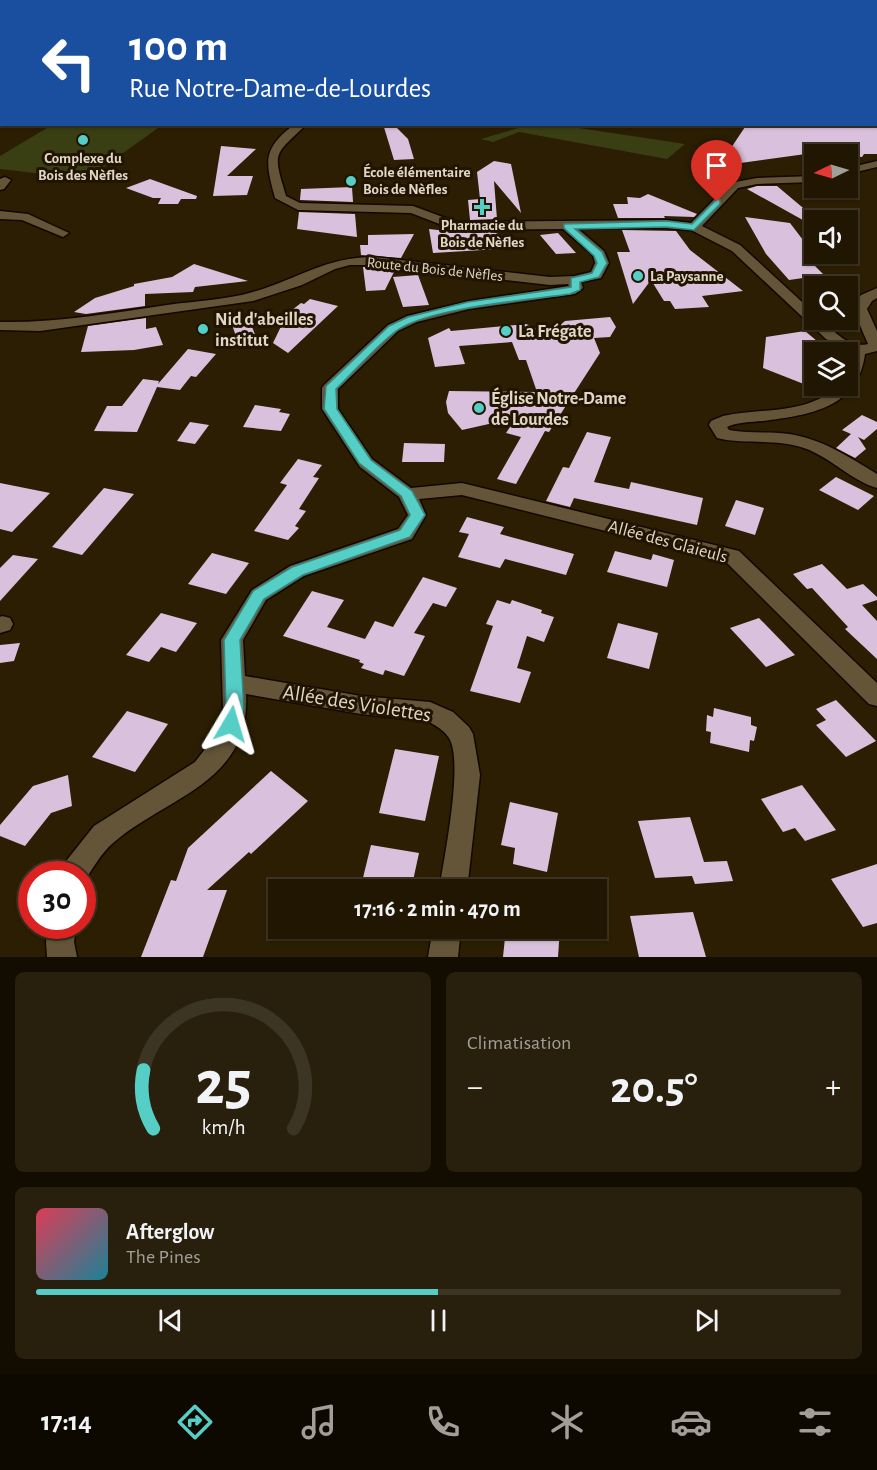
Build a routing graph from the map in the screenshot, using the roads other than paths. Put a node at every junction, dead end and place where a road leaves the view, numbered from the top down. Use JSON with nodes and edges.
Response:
{"nodes":[{"id":1,"x":300,"y":126,"type":"edge"},
{"id":2,"x":877,"y":164,"type":"edge"},
{"id":3,"x":858,"y":169,"type":"edge"},
{"id":4,"x":804,"y":179,"type":"edge"},
{"id":5,"x":0,"y":215,"type":"edge"},
{"id":6,"x":567,"y":226,"type":"junction"},
{"id":7,"x":694,"y":227,"type":"junction"},
{"id":8,"x":63,"y":233,"type":"dead end"},
{"id":9,"x":574,"y":280,"type":"junction"},
{"id":10,"x":877,"y":292,"type":"edge"},
{"id":11,"x":0,"y":326,"type":"edge"},
{"id":12,"x":838,"y":342,"type":"edge"},
{"id":13,"x":858,"y":350,"type":"edge"},
{"id":14,"x":837,"y":396,"type":"edge"},
{"id":15,"x":877,"y":482,"type":"edge"},
{"id":16,"x":407,"y":494,"type":"junction"},
{"id":17,"x":234,"y":683,"type":"junction"},
{"id":18,"x":877,"y":698,"type":"edge"},
{"id":19,"x":83,"y":861,"type":"edge"},
{"id":20,"x":454,"y":879,"type":"edge"},
{"id":21,"x":60,"y":939,"type":"edge"},
{"id":22,"x":445,"y":939,"type":"edge"},
{"id":23,"x":62,"y":957,"type":"edge"},
{"id":24,"x":443,"y":957,"type":"edge"}],
"edges":[{"from":1,"to":6,"type":"street"},
{"from":2,"to":3,"type":"street"},
{"from":4,"to":7,"type":"street"},
{"from":5,"to":8,"type":"street"},
{"from":6,"to":7,"type":"street"},
{"from":6,"to":9,"type":"street","name":"Route du Bois de Nèfles"},
{"from":7,"to":12,"type":"street"},
{"from":9,"to":11,"type":"street","name":"Route du Bois de Nèfles"},
{"from":9,"to":16,"type":"street"},
{"from":10,"to":13,"type":"street"},
{"from":14,"to":15,"type":"street"},
{"from":16,"to":17,"type":"street"},
{"from":16,"to":18,"type":"street","name":"Allée des Glaieuls"},
{"from":17,"to":19,"type":"street"},
{"from":17,"to":20,"type":"street","name":"Allée des Violettes"},
{"from":21,"to":23,"type":"street"},
{"from":22,"to":24,"type":"street"}]}
